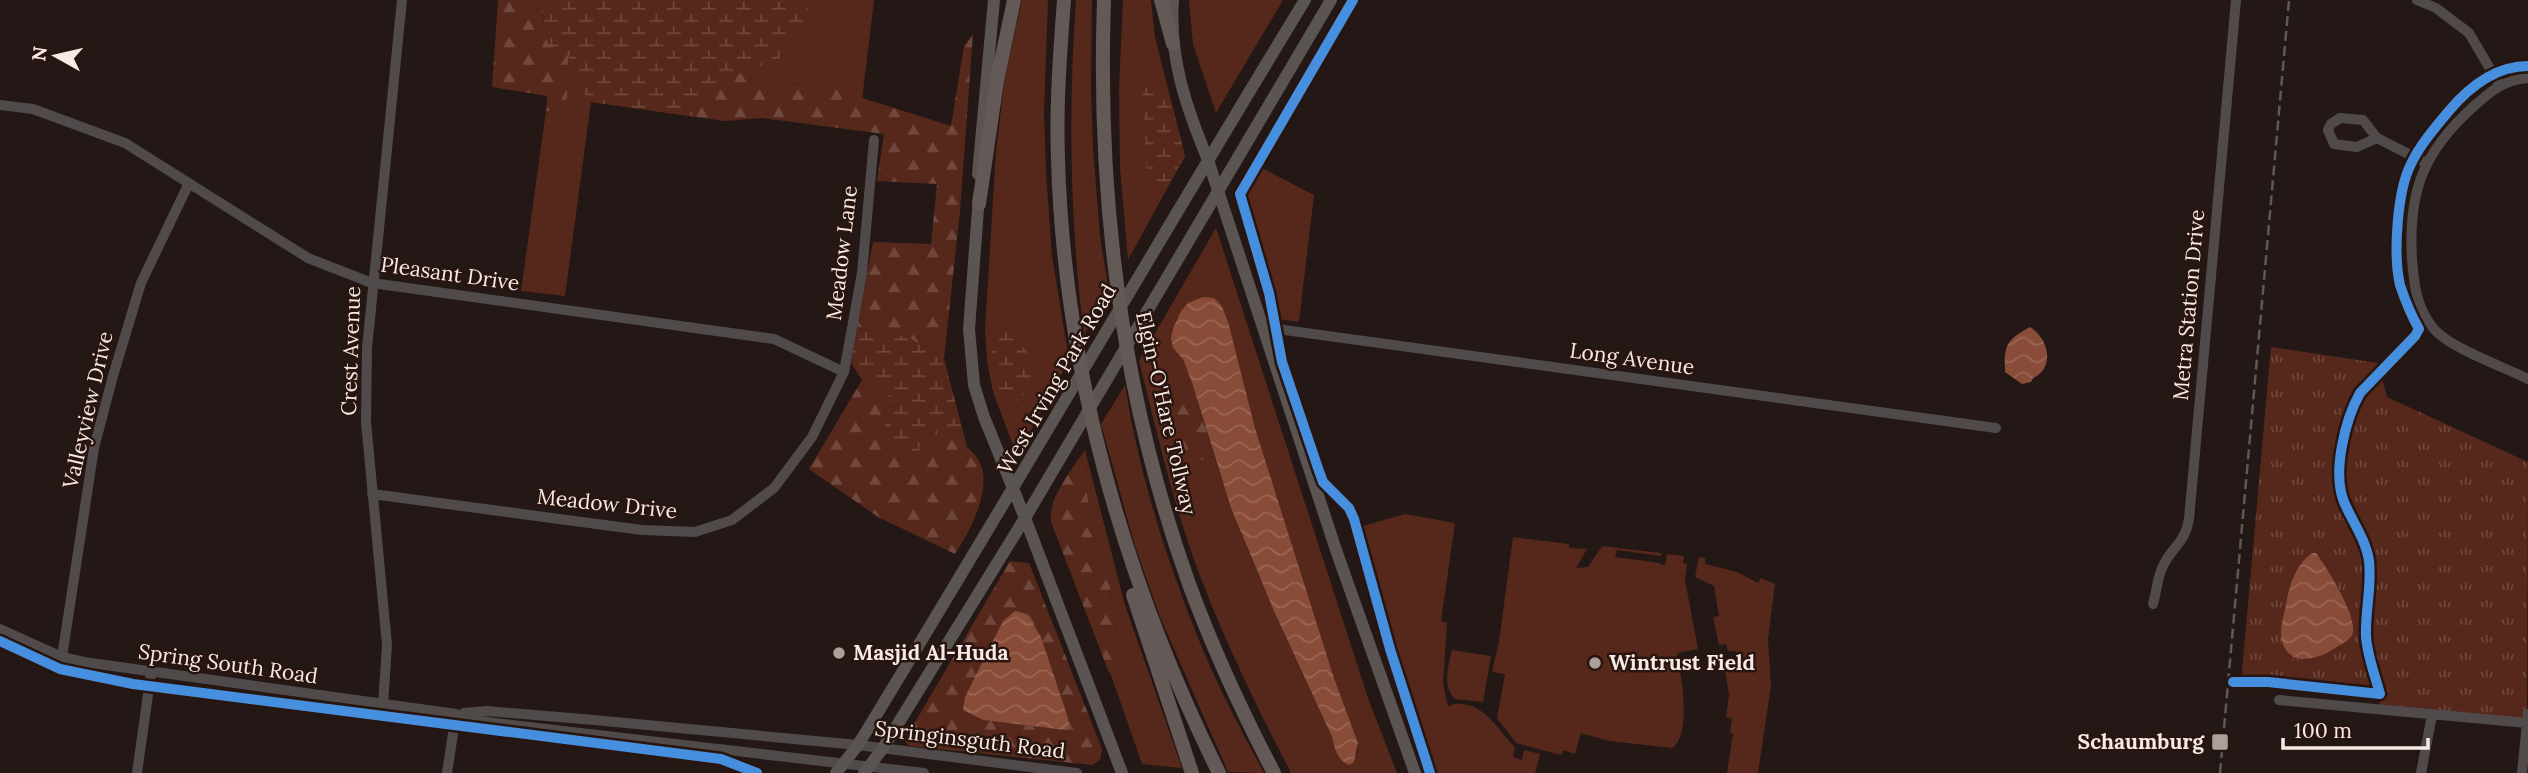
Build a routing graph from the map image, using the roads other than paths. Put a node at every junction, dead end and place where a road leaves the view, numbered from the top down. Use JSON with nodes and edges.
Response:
{"nodes":[{"id":1,"x":402,"y":0,"type":"edge"},
{"id":2,"x":994,"y":0,"type":"edge"},
{"id":3,"x":1014,"y":0,"type":"edge"},
{"id":4,"x":1064,"y":0,"type":"edge"},
{"id":5,"x":1104,"y":0,"type":"edge"},
{"id":6,"x":1161,"y":0,"type":"edge"},
{"id":7,"x":1173,"y":0,"type":"edge"},
{"id":8,"x":1305,"y":0,"type":"edge"},
{"id":9,"x":1331,"y":0,"type":"edge"},
{"id":10,"x":2236,"y":0,"type":"edge"},
{"id":11,"x":2417,"y":0,"type":"edge"},
{"id":12,"x":1173,"y":44,"type":"junction"},
{"id":13,"x":2528,"y":78,"type":"edge"},
{"id":14,"x":2499,"y":85,"type":"junction"},
{"id":15,"x":0,"y":106,"type":"edge"},
{"id":16,"x":2376,"y":138,"type":"junction"},
{"id":17,"x":874,"y":139,"type":"dead end"},
{"id":18,"x":1208,"y":160,"type":"junction"},
{"id":19,"x":2426,"y":163,"type":"junction"},
{"id":20,"x":189,"y":183,"type":"junction"},
{"id":21,"x":1217,"y":194,"type":"junction"},
{"id":22,"x":979,"y":204,"type":"junction"},
{"id":23,"x":372,"y":283,"type":"junction"},
{"id":24,"x":1264,"y":327,"type":"junction"},
{"id":25,"x":844,"y":372,"type":"junction"},
{"id":26,"x":2528,"y":379,"type":"edge"},
{"id":27,"x":1996,"y":428,"type":"dead end"},
{"id":28,"x":1014,"y":489,"type":"junction"},
{"id":29,"x":372,"y":494,"type":"junction"},
{"id":30,"x":1025,"y":518,"type":"junction"},
{"id":31,"x":1125,"y":542,"type":"junction"},
{"id":32,"x":2153,"y":604,"type":"dead end"},
{"id":33,"x":0,"y":629,"type":"edge"},
{"id":34,"x":62,"y":657,"type":"junction"},
{"id":35,"x":151,"y":673,"type":"junction"},
{"id":36,"x":2279,"y":700,"type":"dead end"},
{"id":37,"x":383,"y":705,"type":"junction"},
{"id":38,"x":456,"y":714,"type":"junction"},
{"id":39,"x":2432,"y":715,"type":"junction"},
{"id":40,"x":2528,"y":719,"type":"edge"},
{"id":41,"x":1251,"y":728,"type":"junction"},
{"id":42,"x":858,"y":745,"type":"junction"},
{"id":43,"x":883,"y":748,"type":"junction"},
{"id":44,"x":840,"y":768,"type":"edge"},
{"id":45,"x":866,"y":770,"type":"edge"},
{"id":46,"x":1192,"y":772,"type":"edge"},
{"id":47,"x":1219,"y":772,"type":"edge"},
{"id":48,"x":136,"y":773,"type":"edge"},
{"id":49,"x":447,"y":773,"type":"edge"},
{"id":50,"x":924,"y":773,"type":"edge"},
{"id":51,"x":1077,"y":773,"type":"edge"},
{"id":52,"x":1122,"y":773,"type":"edge"},
{"id":53,"x":1274,"y":773,"type":"edge"},
{"id":54,"x":1283,"y":773,"type":"edge"},
{"id":55,"x":1415,"y":773,"type":"edge"},
{"id":56,"x":2421,"y":773,"type":"edge"},
{"id":57,"x":2522,"y":773,"type":"edge"}],
"edges":[{"from":1,"to":23,"type":"street","name":"Crest Avenue"},
{"from":2,"to":22,"type":"main road"},
{"from":3,"to":22,"type":"highway"},
{"from":4,"to":31,"type":"highway"},
{"from":5,"to":41,"type":"highway","name":"Elgin-O'Hare Tollway"},
{"from":6,"to":12,"type":"highway"},
{"from":7,"to":12,"type":"main road"},
{"from":8,"to":18,"type":"main road","name":"West Irving Park Road"},
{"from":9,"to":21,"type":"main road","name":"West Irving Park Road"},
{"from":10,"to":32,"type":"street","name":"Metra Station Drive"},
{"from":11,"to":14,"type":"street"},
{"from":12,"to":18,"type":"main road"},
{"from":13,"to":14,"type":"street"},
{"from":14,"to":19,"type":"street"},
{"from":15,"to":20,"type":"street","name":"Pleasant Drive"},
{"from":16,"to":16,"type":"street"},
{"from":16,"to":19,"type":"street"},
{"from":17,"to":25,"type":"street","name":"Meadow Lane"},
{"from":18,"to":21,"type":"main road"},
{"from":18,"to":28,"type":"main road","name":"West Irving Park Road"},
{"from":19,"to":26,"type":"street"},
{"from":20,"to":23,"type":"street","name":"Pleasant Drive"},
{"from":20,"to":34,"type":"street","name":"Valleyview Drive"},
{"from":21,"to":24,"type":"main road"},
{"from":21,"to":30,"type":"main road","name":"West Irving Park Road"},
{"from":22,"to":28,"type":"main road"},
{"from":23,"to":25,"type":"street","name":"Pleasant Drive"},
{"from":23,"to":29,"type":"street","name":"Crest Avenue"},
{"from":24,"to":27,"type":"street","name":"Long Avenue"},
{"from":24,"to":55,"type":"main road"},
{"from":25,"to":29,"type":"street","name":"Meadow Drive"},
{"from":28,"to":30,"type":"main road"},
{"from":28,"to":42,"type":"main road","name":"West Irving Park Road"},
{"from":29,"to":37,"type":"street","name":"Crest Avenue"},
{"from":30,"to":43,"type":"main road","name":"West Irving Park Road"},
{"from":30,"to":52,"type":"main road"},
{"from":31,"to":46,"type":"highway"},
{"from":31,"to":47,"type":"highway"},
{"from":33,"to":34,"type":"street","name":"Spring South Road"},
{"from":34,"to":35,"type":"street","name":"Spring South Road"},
{"from":35,"to":37,"type":"street","name":"Spring South Road"},
{"from":35,"to":48,"type":"street"},
{"from":36,"to":39,"type":"street"},
{"from":37,"to":38,"type":"street","name":"Spring South Road"},
{"from":38,"to":42,"type":"street","name":"Spring South Road"},
{"from":38,"to":44,"type":"street","name":"Spring South Road"},
{"from":38,"to":49,"type":"street"},
{"from":39,"to":40,"type":"street"},
{"from":39,"to":56,"type":"street"},
{"from":40,"to":57,"type":"street"},
{"from":41,"to":53,"type":"highway","name":"Elgin-O'Hare Tollway"},
{"from":41,"to":54,"type":"highway"},
{"from":42,"to":43,"type":"street","name":"Springinsguth Road"},
{"from":42,"to":44,"type":"main road","name":"West Irving Park Road"},
{"from":43,"to":45,"type":"main road","name":"West Irving Park Road"},
{"from":43,"to":51,"type":"street","name":"Springinsguth Road"},
{"from":44,"to":45,"type":"street","name":"Springinsguth Road"},
{"from":45,"to":50,"type":"street","name":"Springinsguth Road"}]}
